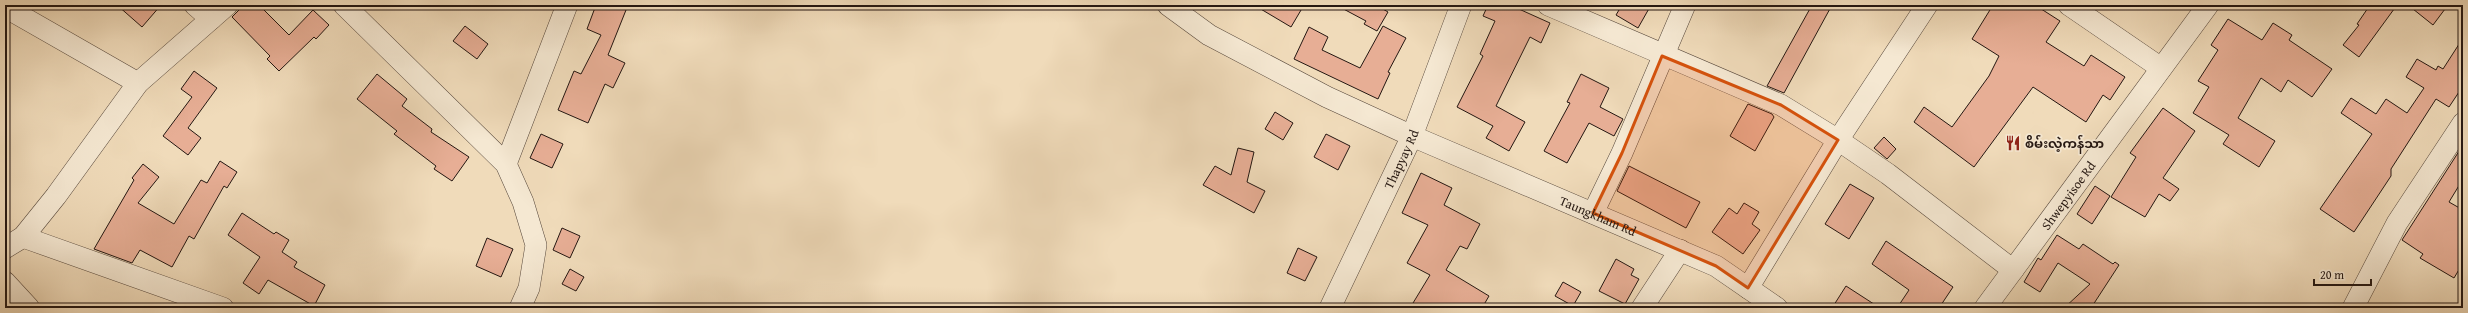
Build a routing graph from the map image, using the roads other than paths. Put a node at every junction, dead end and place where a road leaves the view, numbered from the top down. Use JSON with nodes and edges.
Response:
{"nodes":[{"id":1,"x":195,"y":5,"type":"edge"},
{"id":2,"x":227,"y":5,"type":"edge"},
{"id":3,"x":344,"y":5,"type":"edge"},
{"id":4,"x":566,"y":5,"type":"edge"},
{"id":5,"x":1168,"y":5,"type":"edge"},
{"id":6,"x":1461,"y":5,"type":"edge"},
{"id":7,"x":1548,"y":5,"type":"edge"},
{"id":8,"x":1685,"y":5,"type":"edge"},
{"id":9,"x":1928,"y":5,"type":"edge"},
{"id":10,"x":2069,"y":5,"type":"edge"},
{"id":11,"x":2208,"y":5,"type":"edge"},
{"id":12,"x":5,"y":7,"type":"edge"},
{"id":13,"x":211,"y":19,"type":"junction"},
{"id":14,"x":1662,"y":56,"type":"junction"},
{"id":15,"x":2161,"y":68,"type":"junction"},
{"id":16,"x":138,"y":83,"type":"junction"},
{"id":17,"x":2463,"y":122,"type":"edge"},
{"id":18,"x":1412,"y":136,"type":"junction"},
{"id":19,"x":1838,"y":140,"type":"junction"},
{"id":20,"x":506,"y":164,"type":"junction"},
{"id":21,"x":1593,"y":213,"type":"junction"},
{"id":22,"x":23,"y":237,"type":"junction"},
{"id":23,"x":5,"y":248,"type":"edge"},
{"id":24,"x":1680,"y":250,"type":"junction"},
{"id":25,"x":2013,"y":270,"type":"junction"},
{"id":26,"x":5,"y":282,"type":"edge"},
{"id":27,"x":1748,"y":288,"type":"junction"},
{"id":28,"x":30,"y":308,"type":"edge"},
{"id":29,"x":223,"y":308,"type":"edge"},
{"id":30,"x":520,"y":308,"type":"edge"},
{"id":31,"x":1330,"y":308,"type":"edge"},
{"id":32,"x":1642,"y":308,"type":"edge"},
{"id":33,"x":1777,"y":308,"type":"edge"},
{"id":34,"x":1985,"y":308,"type":"edge"},
{"id":35,"x":2353,"y":308,"type":"edge"}],
"edges":[{"from":1,"to":13,"type":"street"},
{"from":2,"to":13,"type":"street"},
{"from":3,"to":20,"type":"street"},
{"from":4,"to":20,"type":"street"},
{"from":5,"to":18,"type":"street","name":"Taungkham Rd"},
{"from":6,"to":18,"type":"street","name":"Thapyay Rd"},
{"from":7,"to":14,"type":"street"},
{"from":8,"to":14,"type":"street"},
{"from":9,"to":19,"type":"street"},
{"from":10,"to":15,"type":"street"},
{"from":11,"to":15,"type":"street","name":"Shwepyisoe Rd"},
{"from":12,"to":16,"type":"street"},
{"from":13,"to":16,"type":"street"},
{"from":14,"to":19,"type":"street"},
{"from":14,"to":21,"type":"street"},
{"from":15,"to":25,"type":"street","name":"Shwepyisoe Rd"},
{"from":16,"to":22,"type":"street"},
{"from":17,"to":35,"type":"street"},
{"from":18,"to":21,"type":"street","name":"Taungkham Rd"},
{"from":18,"to":31,"type":"street","name":"Thapyay Rd"},
{"from":19,"to":25,"type":"street"},
{"from":19,"to":27,"type":"street"},
{"from":20,"to":30,"type":"street"},
{"from":21,"to":24,"type":"street","name":"Taungkham Rd"},
{"from":22,"to":23,"type":"street"},
{"from":22,"to":29,"type":"street"},
{"from":24,"to":27,"type":"street","name":"Taungkham Rd"},
{"from":24,"to":32,"type":"street"},
{"from":25,"to":34,"type":"street","name":"Shwepyisoe Rd"},
{"from":26,"to":28,"type":"street"},
{"from":27,"to":33,"type":"street","name":"Taungkham Rd"}]}
